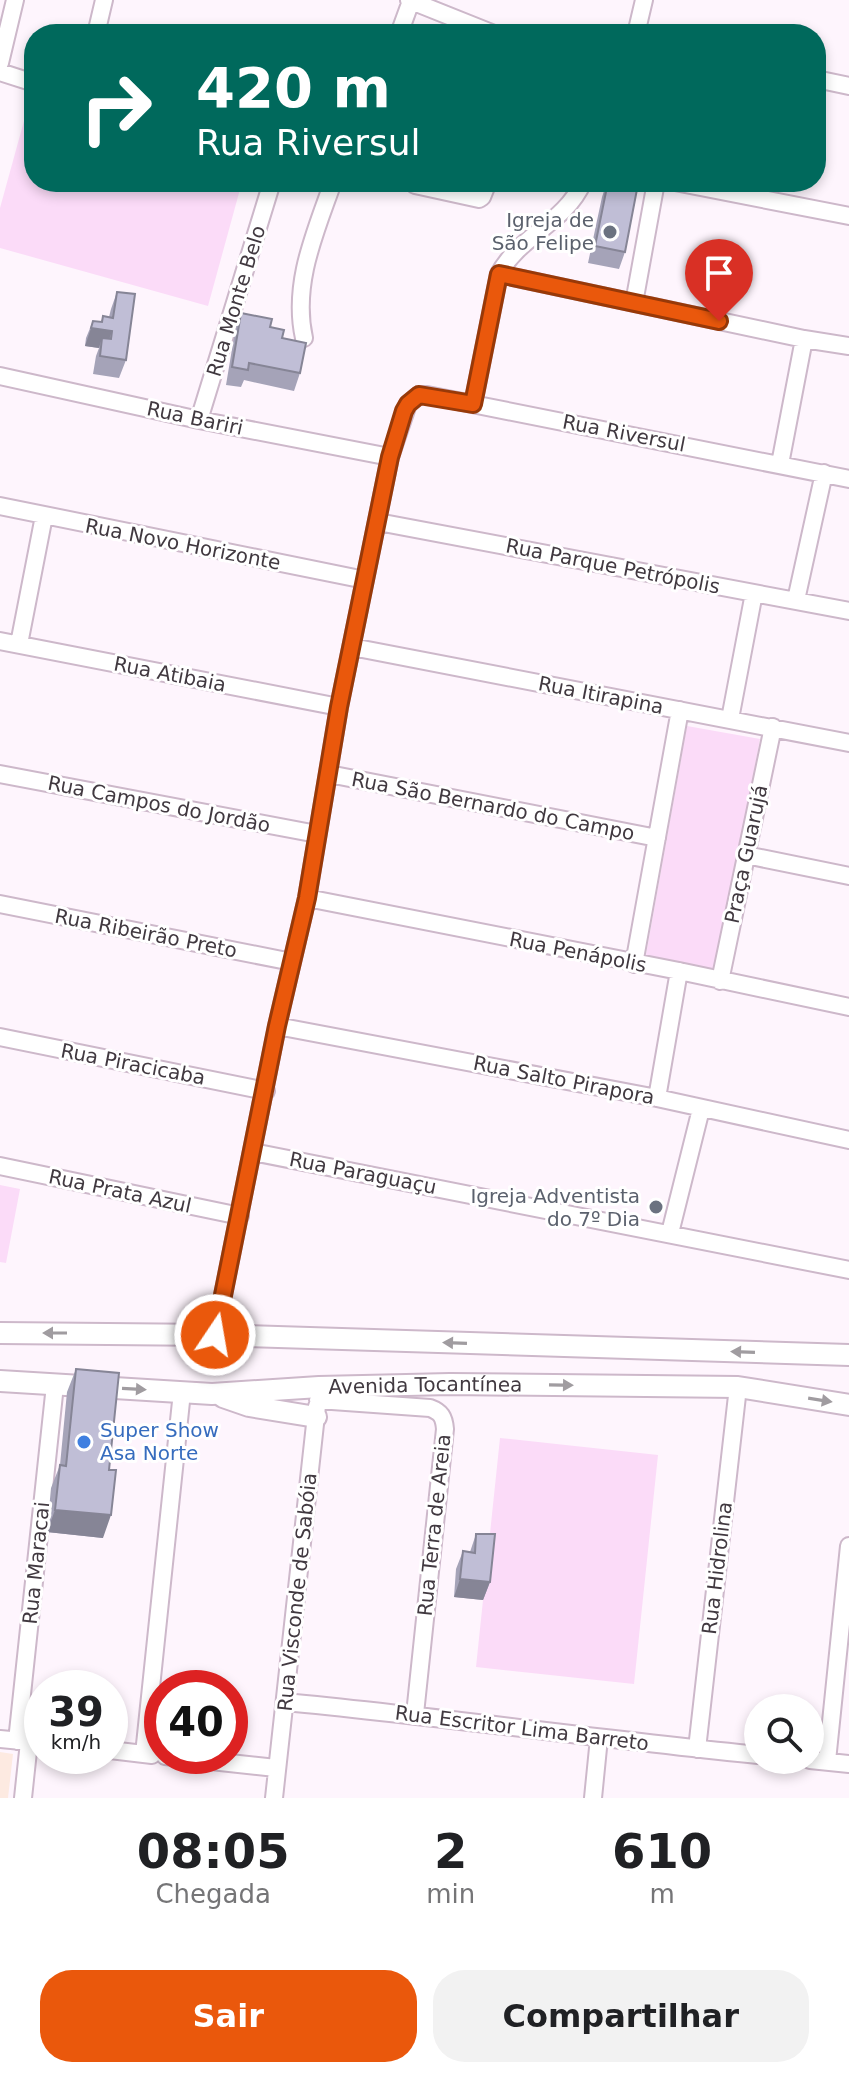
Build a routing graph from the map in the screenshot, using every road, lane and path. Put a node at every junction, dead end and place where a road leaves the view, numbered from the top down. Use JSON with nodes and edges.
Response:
{"nodes":[{"id":1,"x":15,"y":0,"type":"edge"},
{"id":2,"x":104,"y":0,"type":"edge"},
{"id":3,"x":410,"y":0,"type":"edge"},
{"id":4,"x":644,"y":0,"type":"edge"},
{"id":5,"x":98,"y":24,"type":"edge"},
{"id":6,"x":402,"y":24,"type":"edge"},
{"id":7,"x":469,"y":24,"type":"edge"},
{"id":8,"x":638,"y":24,"type":"edge"},
{"id":9,"x":0,"y":63,"type":"edge"},
{"id":10,"x":0,"y":72,"type":"edge"},
{"id":11,"x":24,"y":80,"type":"edge"},
{"id":12,"x":826,"y":81,"type":"edge"},
{"id":13,"x":849,"y":86,"type":"edge"},
{"id":14,"x":269,"y":192,"type":"edge"},
{"id":15,"x":329,"y":192,"type":"edge"},
{"id":16,"x":447,"y":192,"type":"edge"},
{"id":17,"x":484,"y":192,"type":"edge"},
{"id":18,"x":578,"y":192,"type":"edge"},
{"id":19,"x":654,"y":192,"type":"edge"},
{"id":20,"x":726,"y":192,"type":"edge"},
{"id":21,"x":849,"y":216,"type":"edge"},
{"id":22,"x":499,"y":274,"type":"junction"},
{"id":23,"x":634,"y":303,"type":"junction"},
{"id":24,"x":304,"y":338,"type":"dead end"},
{"id":25,"x":804,"y":339,"type":"junction"},
{"id":26,"x":849,"y":346,"type":"edge"},
{"id":27,"x":0,"y":376,"type":"edge"},
{"id":28,"x":473,"y":404,"type":"junction"},
{"id":29,"x":199,"y":420,"type":"junction"},
{"id":30,"x":390,"y":457,"type":"junction"},
{"id":31,"x":780,"y":464,"type":"junction"},
{"id":32,"x":824,"y":473,"type":"junction"},
{"id":33,"x":849,"y":479,"type":"edge"},
{"id":34,"x":0,"y":506,"type":"edge"},
{"id":35,"x":44,"y":516,"type":"junction"},
{"id":36,"x":378,"y":522,"type":"junction"},
{"id":37,"x":365,"y":580,"type":"junction"},
{"id":38,"x":754,"y":593,"type":"junction"},
{"id":39,"x":796,"y":600,"type":"junction"},
{"id":40,"x":849,"y":611,"type":"edge"},
{"id":41,"x":0,"y":641,"type":"edge"},
{"id":42,"x":19,"y":644,"type":"junction"},
{"id":43,"x":352,"y":647,"type":"junction"},
{"id":44,"x":339,"y":707,"type":"junction"},
{"id":45,"x":680,"y":710,"type":"junction"},
{"id":46,"x":730,"y":719,"type":"junction"},
{"id":47,"x":773,"y":727,"type":"junction"},
{"id":48,"x":849,"y":743,"type":"edge"},
{"id":49,"x":0,"y":774,"type":"edge"},
{"id":50,"x":329,"y":774,"type":"junction"},
{"id":51,"x":317,"y":834,"type":"junction"},
{"id":52,"x":657,"y":838,"type":"junction"},
{"id":53,"x":746,"y":855,"type":"junction"},
{"id":54,"x":849,"y":876,"type":"edge"},
{"id":55,"x":307,"y":898,"type":"junction"},
{"id":56,"x":0,"y":904,"type":"edge"},
{"id":57,"x":292,"y":962,"type":"junction"},
{"id":58,"x":634,"y":964,"type":"junction"},
{"id":59,"x":679,"y":971,"type":"junction"},
{"id":60,"x":720,"y":981,"type":"junction"},
{"id":61,"x":849,"y":1007,"type":"edge"},
{"id":62,"x":277,"y":1026,"type":"junction"},
{"id":63,"x":0,"y":1037,"type":"edge"},
{"id":64,"x":266,"y":1091,"type":"junction"},
{"id":65,"x":657,"y":1098,"type":"junction"},
{"id":66,"x":701,"y":1109,"type":"junction"},
{"id":67,"x":849,"y":1140,"type":"edge"},
{"id":68,"x":253,"y":1152,"type":"junction"},
{"id":69,"x":0,"y":1166,"type":"edge"},
{"id":70,"x":240,"y":1216,"type":"junction"},
{"id":71,"x":670,"y":1233,"type":"junction"},
{"id":72,"x":849,"y":1270,"type":"edge"},
{"id":73,"x":0,"y":1333,"type":"edge"},
{"id":74,"x":215,"y":1335,"type":"junction"},
{"id":75,"x":849,"y":1355,"type":"edge"},
{"id":76,"x":0,"y":1381,"type":"edge"},
{"id":77,"x":55,"y":1385,"type":"junction"},
{"id":78,"x":738,"y":1387,"type":"junction"},
{"id":79,"x":182,"y":1392,"type":"junction"},
{"id":80,"x":212,"y":1394,"type":"junction"},
{"id":81,"x":318,"y":1401,"type":"junction"},
{"id":82,"x":849,"y":1405,"type":"edge"},
{"id":83,"x":849,"y":1546,"type":"edge"},
{"id":84,"x":153,"y":1670,"type":"edge"},
{"id":85,"x":285,"y":1702,"type":"junction"},
{"id":86,"x":415,"y":1714,"type":"junction"},
{"id":87,"x":824,"y":1719,"type":"edge"},
{"id":88,"x":599,"y":1738,"type":"junction"},
{"id":89,"x":22,"y":1741,"type":"edge"},
{"id":90,"x":697,"y":1749,"type":"junction"},
{"id":91,"x":128,"y":1752,"type":"edge"},
{"id":92,"x":144,"y":1754,"type":"edge"},
{"id":93,"x":744,"y":1754,"type":"edge"},
{"id":94,"x":824,"y":1761,"type":"edge"},
{"id":95,"x":849,"y":1764,"type":"edge"},
{"id":96,"x":248,"y":1765,"type":"edge"},
{"id":97,"x":276,"y":1768,"type":"junction"},
{"id":98,"x":23,"y":1798,"type":"edge"},
{"id":99,"x":274,"y":1798,"type":"edge"},
{"id":100,"x":593,"y":1798,"type":"edge"}],
"edges":[{"from":1,"to":9,"type":"street"},
{"from":2,"to":5,"type":"street"},
{"from":3,"to":6,"type":"street"},
{"from":3,"to":7,"type":"street"},
{"from":4,"to":8,"type":"street"},
{"from":10,"to":11,"type":"street"},
{"from":12,"to":13,"type":"street"},
{"from":14,"to":29,"type":"street","name":"Rua Monte Belo"},
{"from":15,"to":24,"type":"street"},
{"from":16,"to":17,"type":"street"},
{"from":18,"to":22,"type":"street"},
{"from":19,"to":23,"type":"street"},
{"from":20,"to":21,"type":"street"},
{"from":22,"to":23,"type":"street"},
{"from":22,"to":28,"type":"street"},
{"from":23,"to":25,"type":"street"},
{"from":25,"to":26,"type":"street"},
{"from":25,"to":31,"type":"street"},
{"from":27,"to":29,"type":"street","name":"Rua Bariri"},
{"from":28,"to":30,"type":"street","name":"Rua Riversul"},
{"from":28,"to":31,"type":"street","name":"Rua Riversul"},
{"from":29,"to":30,"type":"street","name":"Rua Bariri"},
{"from":30,"to":36,"type":"street"},
{"from":31,"to":32,"type":"street","name":"Rua Riversul"},
{"from":32,"to":33,"type":"street","name":"Rua Riversul"},
{"from":32,"to":39,"type":"street"},
{"from":34,"to":35,"type":"street","name":"Rua Novo Horizonte"},
{"from":35,"to":37,"type":"street","name":"Rua Novo Horizonte"},
{"from":35,"to":42,"type":"street"},
{"from":36,"to":37,"type":"street"},
{"from":36,"to":38,"type":"street","name":"Rua Parque Petrópolis"},
{"from":37,"to":43,"type":"street"},
{"from":38,"to":39,"type":"street","name":"Rua Parque Petrópolis"},
{"from":38,"to":46,"type":"street"},
{"from":39,"to":40,"type":"street","name":"Rua Parque Petrópolis"},
{"from":41,"to":42,"type":"street","name":"Rua Atibaia"},
{"from":42,"to":44,"type":"street","name":"Rua Atibaia"},
{"from":43,"to":44,"type":"street"},
{"from":43,"to":45,"type":"street","name":"Rua Itirapina"},
{"from":44,"to":50,"type":"street"},
{"from":45,"to":46,"type":"street","name":"Rua Itirapina"},
{"from":45,"to":52,"type":"street"},
{"from":46,"to":47,"type":"street","name":"Rua Itirapina"},
{"from":47,"to":48,"type":"street","name":"Rua Itirapina"},
{"from":47,"to":53,"type":"street","name":"Praça Guarujá"},
{"from":49,"to":51,"type":"street","name":"Rua Campos do Jordão"},
{"from":50,"to":51,"type":"street"},
{"from":50,"to":52,"type":"street","name":"Rua São Bernardo do Campo"},
{"from":51,"to":55,"type":"street"},
{"from":52,"to":58,"type":"street"},
{"from":53,"to":54,"type":"street"},
{"from":53,"to":60,"type":"street","name":"Praça Guarujá"},
{"from":55,"to":57,"type":"street"},
{"from":55,"to":58,"type":"street","name":"Rua Penápolis"},
{"from":56,"to":57,"type":"street","name":"Rua Ribeirão Preto"},
{"from":57,"to":62,"type":"street"},
{"from":58,"to":59,"type":"street","name":"Rua Penápolis"},
{"from":59,"to":60,"type":"street","name":"Rua Penápolis"},
{"from":59,"to":65,"type":"street"},
{"from":60,"to":61,"type":"street","name":"Rua Penápolis"},
{"from":62,"to":64,"type":"street"},
{"from":62,"to":65,"type":"street","name":"Rua Salto Pirapora"},
{"from":63,"to":64,"type":"street","name":"Rua Piracicaba"},
{"from":64,"to":68,"type":"street"},
{"from":65,"to":66,"type":"street","name":"Rua Salto Pirapora"},
{"from":66,"to":67,"type":"street","name":"Rua Salto Pirapora"},
{"from":66,"to":71,"type":"street"},
{"from":68,"to":70,"type":"street"},
{"from":68,"to":71,"type":"street","name":"Rua Paraguaçu"},
{"from":69,"to":70,"type":"street","name":"Rua Prata Azul"},
{"from":70,"to":74,"type":"street"},
{"from":71,"to":72,"type":"street","name":"Rua Paraguaçu"},
{"from":74,"to":73,"type":"main road","name":"Avenida Tocantínea","one_way":true},
{"from":75,"to":74,"type":"main road","name":"Avenida Tocantínea","one_way":true},
{"from":76,"to":77,"type":"main road","name":"Avenida Tocantínea"},
{"from":77,"to":79,"type":"main road","name":"Avenida Tocantínea","one_way":true},
{"from":77,"to":89,"type":"street","name":"Rua Maracai"},
{"from":81,"to":78,"type":"main road","name":"Avenida Tocantínea","one_way":true},
{"from":78,"to":82,"type":"main road","name":"Avenida Tocantínea","one_way":true},
{"from":78,"to":90,"type":"street","name":"Rua Hidrolina"},
{"from":79,"to":80,"type":"main road","name":"Avenida Tocantínea"},
{"from":79,"to":84,"type":"street"},
{"from":80,"to":81,"type":"main road","name":"Avenida Tocantínea"},
{"from":80,"to":81,"type":"main road"},
{"from":81,"to":85,"type":"street","name":"Rua Visconde de Sabóia"},
{"from":81,"to":86,"type":"street","name":"Rua Terra de Areia"},
{"from":83,"to":87,"type":"street"},
{"from":85,"to":86,"type":"street","name":"Rua Escritor Lima Barreto"},
{"from":85,"to":97,"type":"street","name":"Rua Visconde de Sabóia"},
{"from":86,"to":88,"type":"street","name":"Rua Escritor Lima Barreto"},
{"from":88,"to":90,"type":"street","name":"Rua Escritor Lima Barreto"},
{"from":88,"to":100,"type":"street"},
{"from":89,"to":98,"type":"street","name":"Rua Maracai"},
{"from":90,"to":93,"type":"street","name":"Rua Escritor Lima Barreto"},
{"from":91,"to":92,"type":"street"},
{"from":94,"to":95,"type":"street"},
{"from":96,"to":97,"type":"street"},
{"from":97,"to":99,"type":"street","name":"Rua Visconde de Sabóia"}]}
